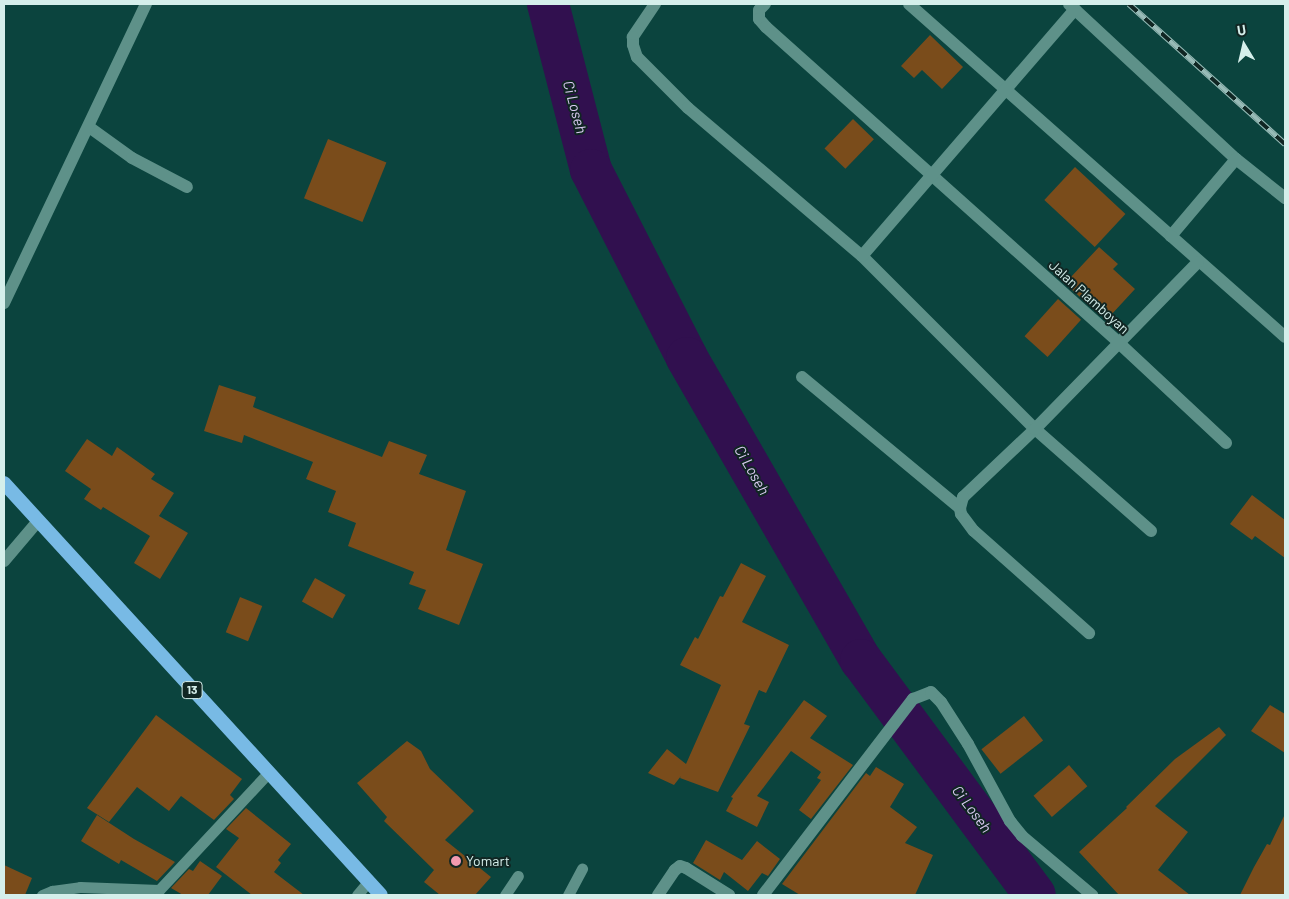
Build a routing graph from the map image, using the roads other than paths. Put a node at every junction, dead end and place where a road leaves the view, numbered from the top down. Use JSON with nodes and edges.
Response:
{"nodes":[{"id":1,"x":146,"y":4,"type":"edge"},
{"id":2,"x":655,"y":4,"type":"edge"},
{"id":3,"x":764,"y":4,"type":"edge"},
{"id":4,"x":909,"y":4,"type":"edge"},
{"id":5,"x":1072,"y":7,"type":"edge"},
{"id":6,"x":1007,"y":91,"type":"junction"},
{"id":7,"x":89,"y":127,"type":"junction"},
{"id":8,"x":1236,"y":159,"type":"junction"},
{"id":9,"x":931,"y":175,"type":"junction"},
{"id":10,"x":187,"y":187,"type":"dead end"},
{"id":11,"x":1285,"y":198,"type":"edge"},
{"id":12,"x":1171,"y":236,"type":"junction"},
{"id":13,"x":862,"y":256,"type":"junction"},
{"id":14,"x":1198,"y":262,"type":"junction"},
{"id":15,"x":4,"y":303,"type":"edge"},
{"id":16,"x":1285,"y":336,"type":"edge"},
{"id":17,"x":1120,"y":344,"type":"junction"},
{"id":18,"x":802,"y":377,"type":"dead end"},
{"id":19,"x":1035,"y":429,"type":"junction"},
{"id":20,"x":1226,"y":443,"type":"dead end"},
{"id":21,"x":4,"y":483,"type":"edge"},
{"id":22,"x":960,"y":508,"type":"junction"},
{"id":23,"x":38,"y":521,"type":"junction"},
{"id":24,"x":1150,"y":531,"type":"dead end"},
{"id":25,"x":4,"y":561,"type":"edge"},
{"id":26,"x":1088,"y":633,"type":"dead end"},
{"id":27,"x":269,"y":772,"type":"junction"},
{"id":28,"x":582,"y":869,"type":"dead end"},
{"id":29,"x":518,"y":876,"type":"dead end"},
{"id":30,"x":368,"y":882,"type":"junction"},
{"id":31,"x":159,"y":893,"type":"edge"},
{"id":32,"x":42,"y":895,"type":"edge"},
{"id":33,"x":357,"y":895,"type":"edge"},
{"id":34,"x":381,"y":895,"type":"edge"},
{"id":35,"x":505,"y":895,"type":"edge"},
{"id":36,"x":568,"y":895,"type":"edge"},
{"id":37,"x":658,"y":895,"type":"edge"},
{"id":38,"x":728,"y":895,"type":"edge"},
{"id":39,"x":763,"y":895,"type":"edge"},
{"id":40,"x":1092,"y":895,"type":"edge"}],
"edges":[{"from":1,"to":7,"type":"street"},
{"from":2,"to":13,"type":"street"},
{"from":3,"to":9,"type":"street","name":"Jalan Plamboyan"},
{"from":4,"to":6,"type":"street"},
{"from":5,"to":6,"type":"street"},
{"from":5,"to":8,"type":"street"},
{"from":6,"to":9,"type":"street"},
{"from":6,"to":12,"type":"street"},
{"from":7,"to":10,"type":"street"},
{"from":7,"to":15,"type":"street"},
{"from":8,"to":11,"type":"street"},
{"from":8,"to":12,"type":"street"},
{"from":9,"to":13,"type":"street"},
{"from":9,"to":17,"type":"street","name":"Jalan Plamboyan"},
{"from":12,"to":14,"type":"street"},
{"from":13,"to":19,"type":"street"},
{"from":14,"to":16,"type":"street"},
{"from":14,"to":17,"type":"street"},
{"from":17,"to":19,"type":"street"},
{"from":17,"to":20,"type":"street","name":"Jalan Plamboyan"},
{"from":18,"to":22,"type":"street"},
{"from":19,"to":22,"type":"street"},
{"from":19,"to":24,"type":"street"},
{"from":21,"to":23,"type":"highway","number":"13"},
{"from":22,"to":26,"type":"street"},
{"from":23,"to":25,"type":"street"},
{"from":23,"to":27,"type":"highway","number":"13"},
{"from":27,"to":30,"type":"highway","number":"13"},
{"from":27,"to":31,"type":"lane"},
{"from":28,"to":36,"type":"lane"},
{"from":29,"to":35,"type":"lane"},
{"from":30,"to":33,"type":"lane"},
{"from":30,"to":34,"type":"highway","number":"13"},
{"from":31,"to":32,"type":"lane"},
{"from":37,"to":38,"type":"street"},
{"from":39,"to":40,"type":"street"}]}
